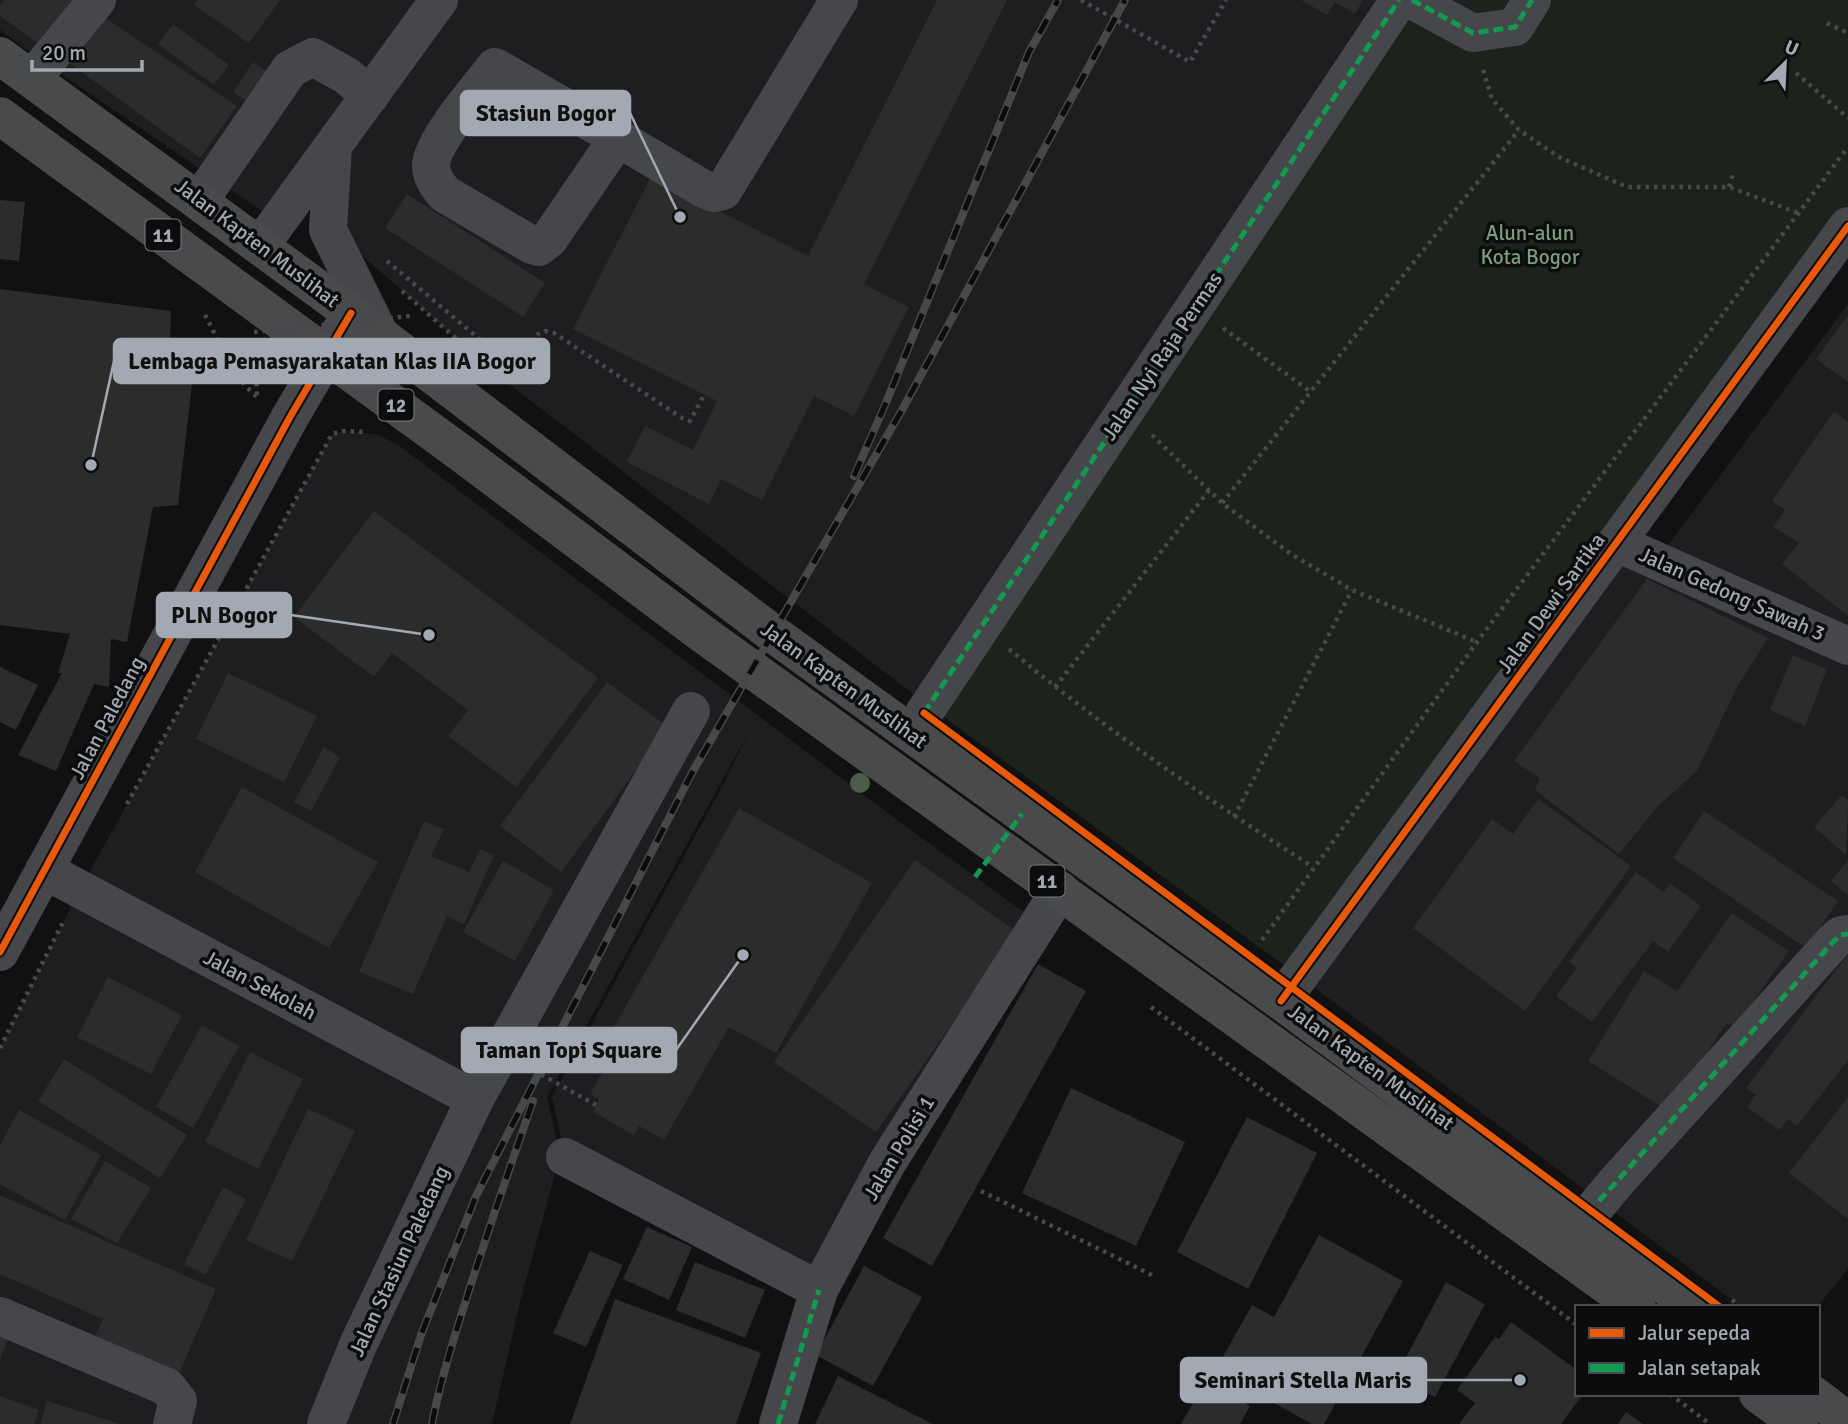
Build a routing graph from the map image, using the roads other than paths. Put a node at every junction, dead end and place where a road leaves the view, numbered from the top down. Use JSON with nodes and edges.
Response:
{"nodes":[{"id":1,"x":97,"y":0,"type":"edge"},
{"id":2,"x":439,"y":0,"type":"edge"},
{"id":3,"x":839,"y":0,"type":"edge"},
{"id":4,"x":1399,"y":0,"type":"edge"},
{"id":5,"x":1412,"y":0,"type":"edge"},
{"id":6,"x":1532,"y":0,"type":"edge"},
{"id":7,"x":0,"y":56,"type":"edge"},
{"id":8,"x":32,"y":79,"type":"junction"},
{"id":9,"x":370,"y":96,"type":"junction"},
{"id":10,"x":0,"y":116,"type":"edge"},
{"id":11,"x":618,"y":138,"type":"junction"},
{"id":12,"x":333,"y":146,"type":"junction"},
{"id":13,"x":200,"y":200,"type":"junction"},
{"id":14,"x":1848,"y":226,"type":"edge"},
{"id":15,"x":260,"y":246,"type":"junction"},
{"id":16,"x":381,"y":321,"type":"junction"},
{"id":17,"x":326,"y":354,"type":"junction"},
{"id":18,"x":476,"y":408,"type":"joint"},
{"id":19,"x":465,"y":456,"type":"joint"},
{"id":20,"x":1617,"y":543,"type":"junction"},
{"id":21,"x":1848,"y":646,"type":"edge"},
{"id":22,"x":691,"y":711,"type":"dead end"},
{"id":23,"x":924,"y":713,"type":"dead end"},
{"id":24,"x":44,"y":870,"type":"junction"},
{"id":25,"x":1060,"y":890,"type":"junction"},
{"id":26,"x":1848,"y":934,"type":"edge"},
{"id":27,"x":0,"y":952,"type":"edge"},
{"id":28,"x":1281,"y":1001,"type":"junction"},
{"id":29,"x":475,"y":1099,"type":"junction"},
{"id":30,"x":565,"y":1157,"type":"dead end"},
{"id":31,"x":1582,"y":1223,"type":"junction"},
{"id":32,"x":819,"y":1290,"type":"junction"},
{"id":33,"x":1634,"y":1305,"type":"edge"},
{"id":34,"x":1691,"y":1305,"type":"edge"},
{"id":35,"x":0,"y":1316,"type":"edge"},
{"id":36,"x":1761,"y":1396,"type":"edge"},
{"id":37,"x":1815,"y":1396,"type":"edge"},
{"id":38,"x":1848,"y":1421,"type":"edge"},
{"id":39,"x":172,"y":1424,"type":"edge"},
{"id":40,"x":326,"y":1424,"type":"edge"},
{"id":41,"x":778,"y":1424,"type":"edge"},
{"id":42,"x":1799,"y":1424,"type":"edge"}],
"edges":[{"from":1,"to":8,"type":"street"},
{"from":2,"to":9,"type":"street"},
{"from":3,"to":11,"type":"street"},
{"from":4,"to":23,"type":"street","name":"Jalan Nyi Raja Permas"},
{"from":5,"to":6,"type":"street"},
{"from":7,"to":8,"type":"main road","name":"Jalan Kapten Muslihat","number":"11"},
{"from":8,"to":13,"type":"main road","name":"Jalan Kapten Muslihat","number":"11"},
{"from":9,"to":12,"type":"street"},
{"from":9,"to":13,"type":"street"},
{"from":10,"to":17,"type":"main road","name":"Jalan Kapten Muslihat","number":"11"},
{"from":11,"to":11,"type":"street"},
{"from":12,"to":15,"type":"street"},
{"from":12,"to":16,"type":"street"},
{"from":13,"to":15,"type":"main road","name":"Jalan Kapten Muslihat","number":"11"},
{"from":14,"to":20,"type":"street","name":"Jalan Dewi Sartika"},
{"from":15,"to":16,"type":"main road","name":"Jalan Kapten Muslihat","number":"12"},
{"from":16,"to":17,"type":"street","name":"Jalan Paledang"},
{"from":16,"to":18,"type":"main road","name":"Jalan Kapten Muslihat","number":"12"},
{"from":17,"to":19,"type":"main road","name":"Jalan Kapten Muslihat","number":"12"},
{"from":17,"to":24,"type":"street","name":"Jalan Paledang"},
{"from":18,"to":28,"type":"main road","name":"Jalan Kapten Muslihat","number":"11"},
{"from":19,"to":25,"type":"main road","name":"Jalan Kapten Muslihat","number":"11"},
{"from":20,"to":21,"type":"street","name":"Jalan Gedong Sawah 3"},
{"from":20,"to":28,"type":"street","name":"Jalan Dewi Sartika"},
{"from":22,"to":29,"type":"street","name":"Jalan Stasiun Paledang"},
{"from":24,"to":27,"type":"street","name":"Jalan Paledang"},
{"from":24,"to":29,"type":"street","name":"Jalan Sekolah"},
{"from":25,"to":32,"type":"street","name":"Jalan Polisi 1"},
{"from":25,"to":33,"type":"main road","name":"Jalan Kapten Muslihat","number":"11"},
{"from":26,"to":31,"type":"street"},
{"from":28,"to":31,"type":"main road","name":"Jalan Kapten Muslihat","number":"11"},
{"from":29,"to":40,"type":"street","name":"Jalan Stasiun Paledang"},
{"from":30,"to":32,"type":"street"},
{"from":31,"to":34,"type":"main road","name":"Jalan Kapten Muslihat","number":"11"},
{"from":32,"to":41,"type":"street","name":"Jalan Polisi 1"},
{"from":35,"to":39,"type":"street"},
{"from":36,"to":42,"type":"main road"},
{"from":37,"to":38,"type":"main road"}]}
